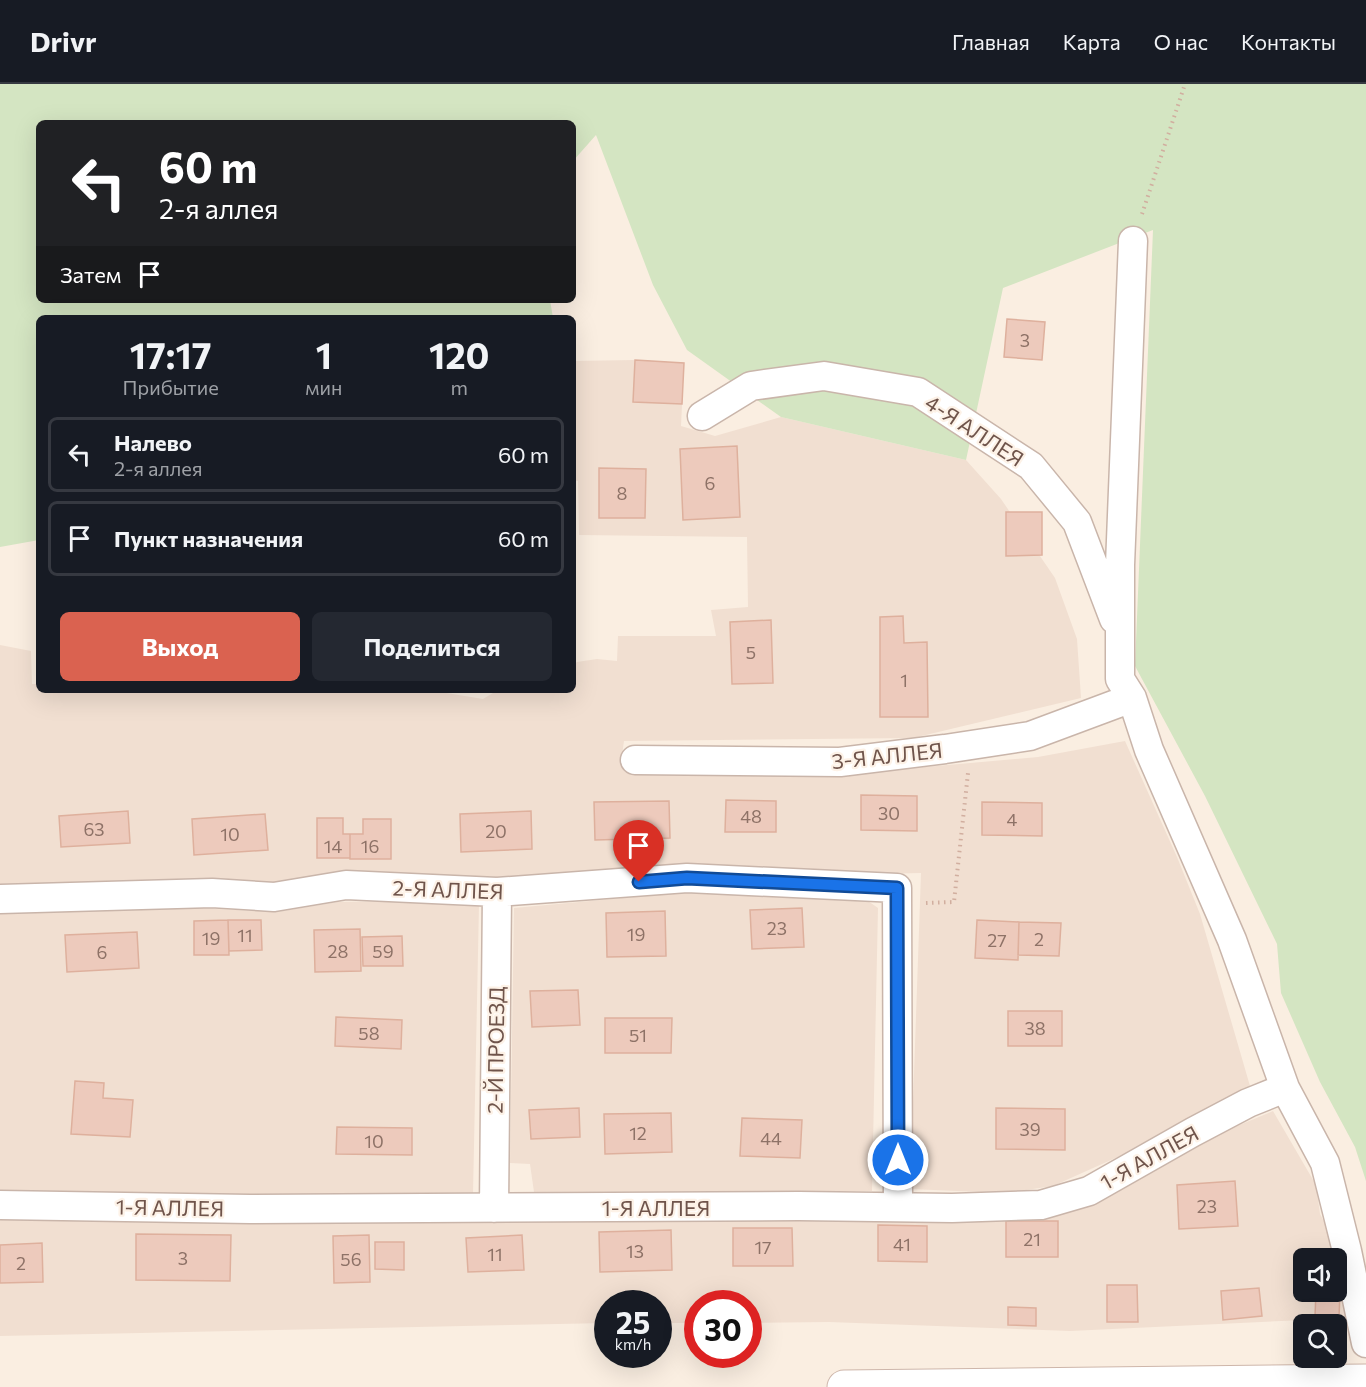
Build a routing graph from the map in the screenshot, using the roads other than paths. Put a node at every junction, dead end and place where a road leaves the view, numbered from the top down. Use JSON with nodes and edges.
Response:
{"nodes":[{"id":1,"x":1133,"y":241,"type":"road end"},
{"id":2,"x":702,"y":416,"type":"dead end"},
{"id":3,"x":1120,"y":635,"type":"junction"},
{"id":4,"x":1132,"y":698,"type":"junction"},
{"id":5,"x":635,"y":760,"type":"dead end"},
{"id":6,"x":497,"y":892,"type":"junction"},
{"id":7,"x":0,"y":898,"type":"edge"},
{"id":8,"x":1285,"y":1088,"type":"junction"},
{"id":9,"x":0,"y":1205,"type":"edge"},
{"id":10,"x":898,"y":1207,"type":"junction"},
{"id":11,"x":494,"y":1208,"type":"junction"},
{"id":12,"x":1366,"y":1343,"type":"edge"},
{"id":13,"x":1366,"y":1381,"type":"edge"},
{"id":14,"x":844,"y":1387,"type":"edge"}],
"edges":[{"from":1,"to":3,"type":"street"},
{"from":2,"to":3,"type":"street","name":"4-Я АЛЛЕЯ"},
{"from":3,"to":4,"type":"street"},
{"from":4,"to":5,"type":"street","name":"3-Я АЛЛЕЯ"},
{"from":4,"to":8,"type":"street"},
{"from":6,"to":7,"type":"street","name":"2-Я АЛЛЕЯ"},
{"from":6,"to":10,"type":"street","name":"2-Я АЛЛЕЯ"},
{"from":6,"to":11,"type":"street","name":"2-Й ПРОЕЗД"},
{"from":8,"to":10,"type":"street","name":"1-Я АЛЛЕЯ"},
{"from":8,"to":12,"type":"street"},
{"from":9,"to":11,"type":"street","name":"1-Я АЛЛЕЯ"},
{"from":10,"to":11,"type":"street","name":"1-Я АЛЛЕЯ"},
{"from":13,"to":14,"type":"main road"}]}
